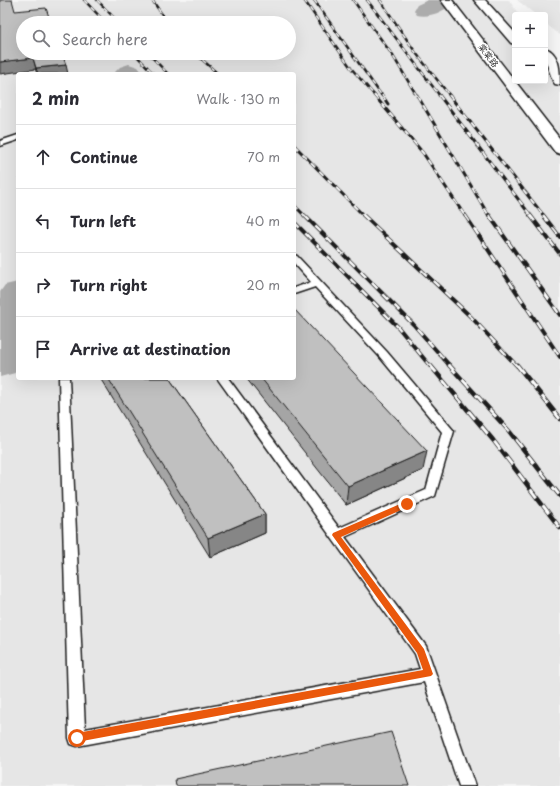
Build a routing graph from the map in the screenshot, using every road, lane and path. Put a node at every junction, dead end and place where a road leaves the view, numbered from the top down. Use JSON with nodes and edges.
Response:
{"nodes":[{"id":1,"x":446,"y":0,"type":"edge"},
{"id":2,"x":480,"y":0,"type":"edge"},
{"id":3,"x":512,"y":37,"type":"edge"},
{"id":4,"x":548,"y":55,"type":"edge"},
{"id":5,"x":548,"y":70,"type":"edge"},
{"id":6,"x":559,"y":79,"type":"edge"},
{"id":7,"x":16,"y":138,"type":"edge"},
{"id":8,"x":0,"y":144,"type":"edge"},
{"id":9,"x":560,"y":149,"type":"edge"},
{"id":10,"x":296,"y":260,"type":"edge"},
{"id":11,"x":317,"y":283,"type":"junction"},
{"id":12,"x":296,"y":290,"type":"edge"},
{"id":13,"x":64,"y":380,"type":"edge"},
{"id":14,"x":223,"y":380,"type":"edge"},
{"id":15,"x":336,"y":535,"type":"junction"},
{"id":16,"x":428,"y":674,"type":"junction"},
{"id":17,"x":467,"y":786,"type":"edge"}],
"edges":[{"from":1,"to":9,"type":"street","name":"棠棠路"},
{"from":2,"to":3,"type":"street"},
{"from":4,"to":6,"type":"street"},
{"from":5,"to":6,"type":"street"},
{"from":7,"to":8,"type":"lane"},
{"from":10,"to":11,"type":"lane"},
{"from":11,"to":12,"type":"lane"},
{"from":11,"to":15,"type":"lane"},
{"from":13,"to":16,"type":"lane"},
{"from":14,"to":15,"type":"lane"},
{"from":15,"to":16,"type":"lane"},
{"from":16,"to":17,"type":"lane"}]}
